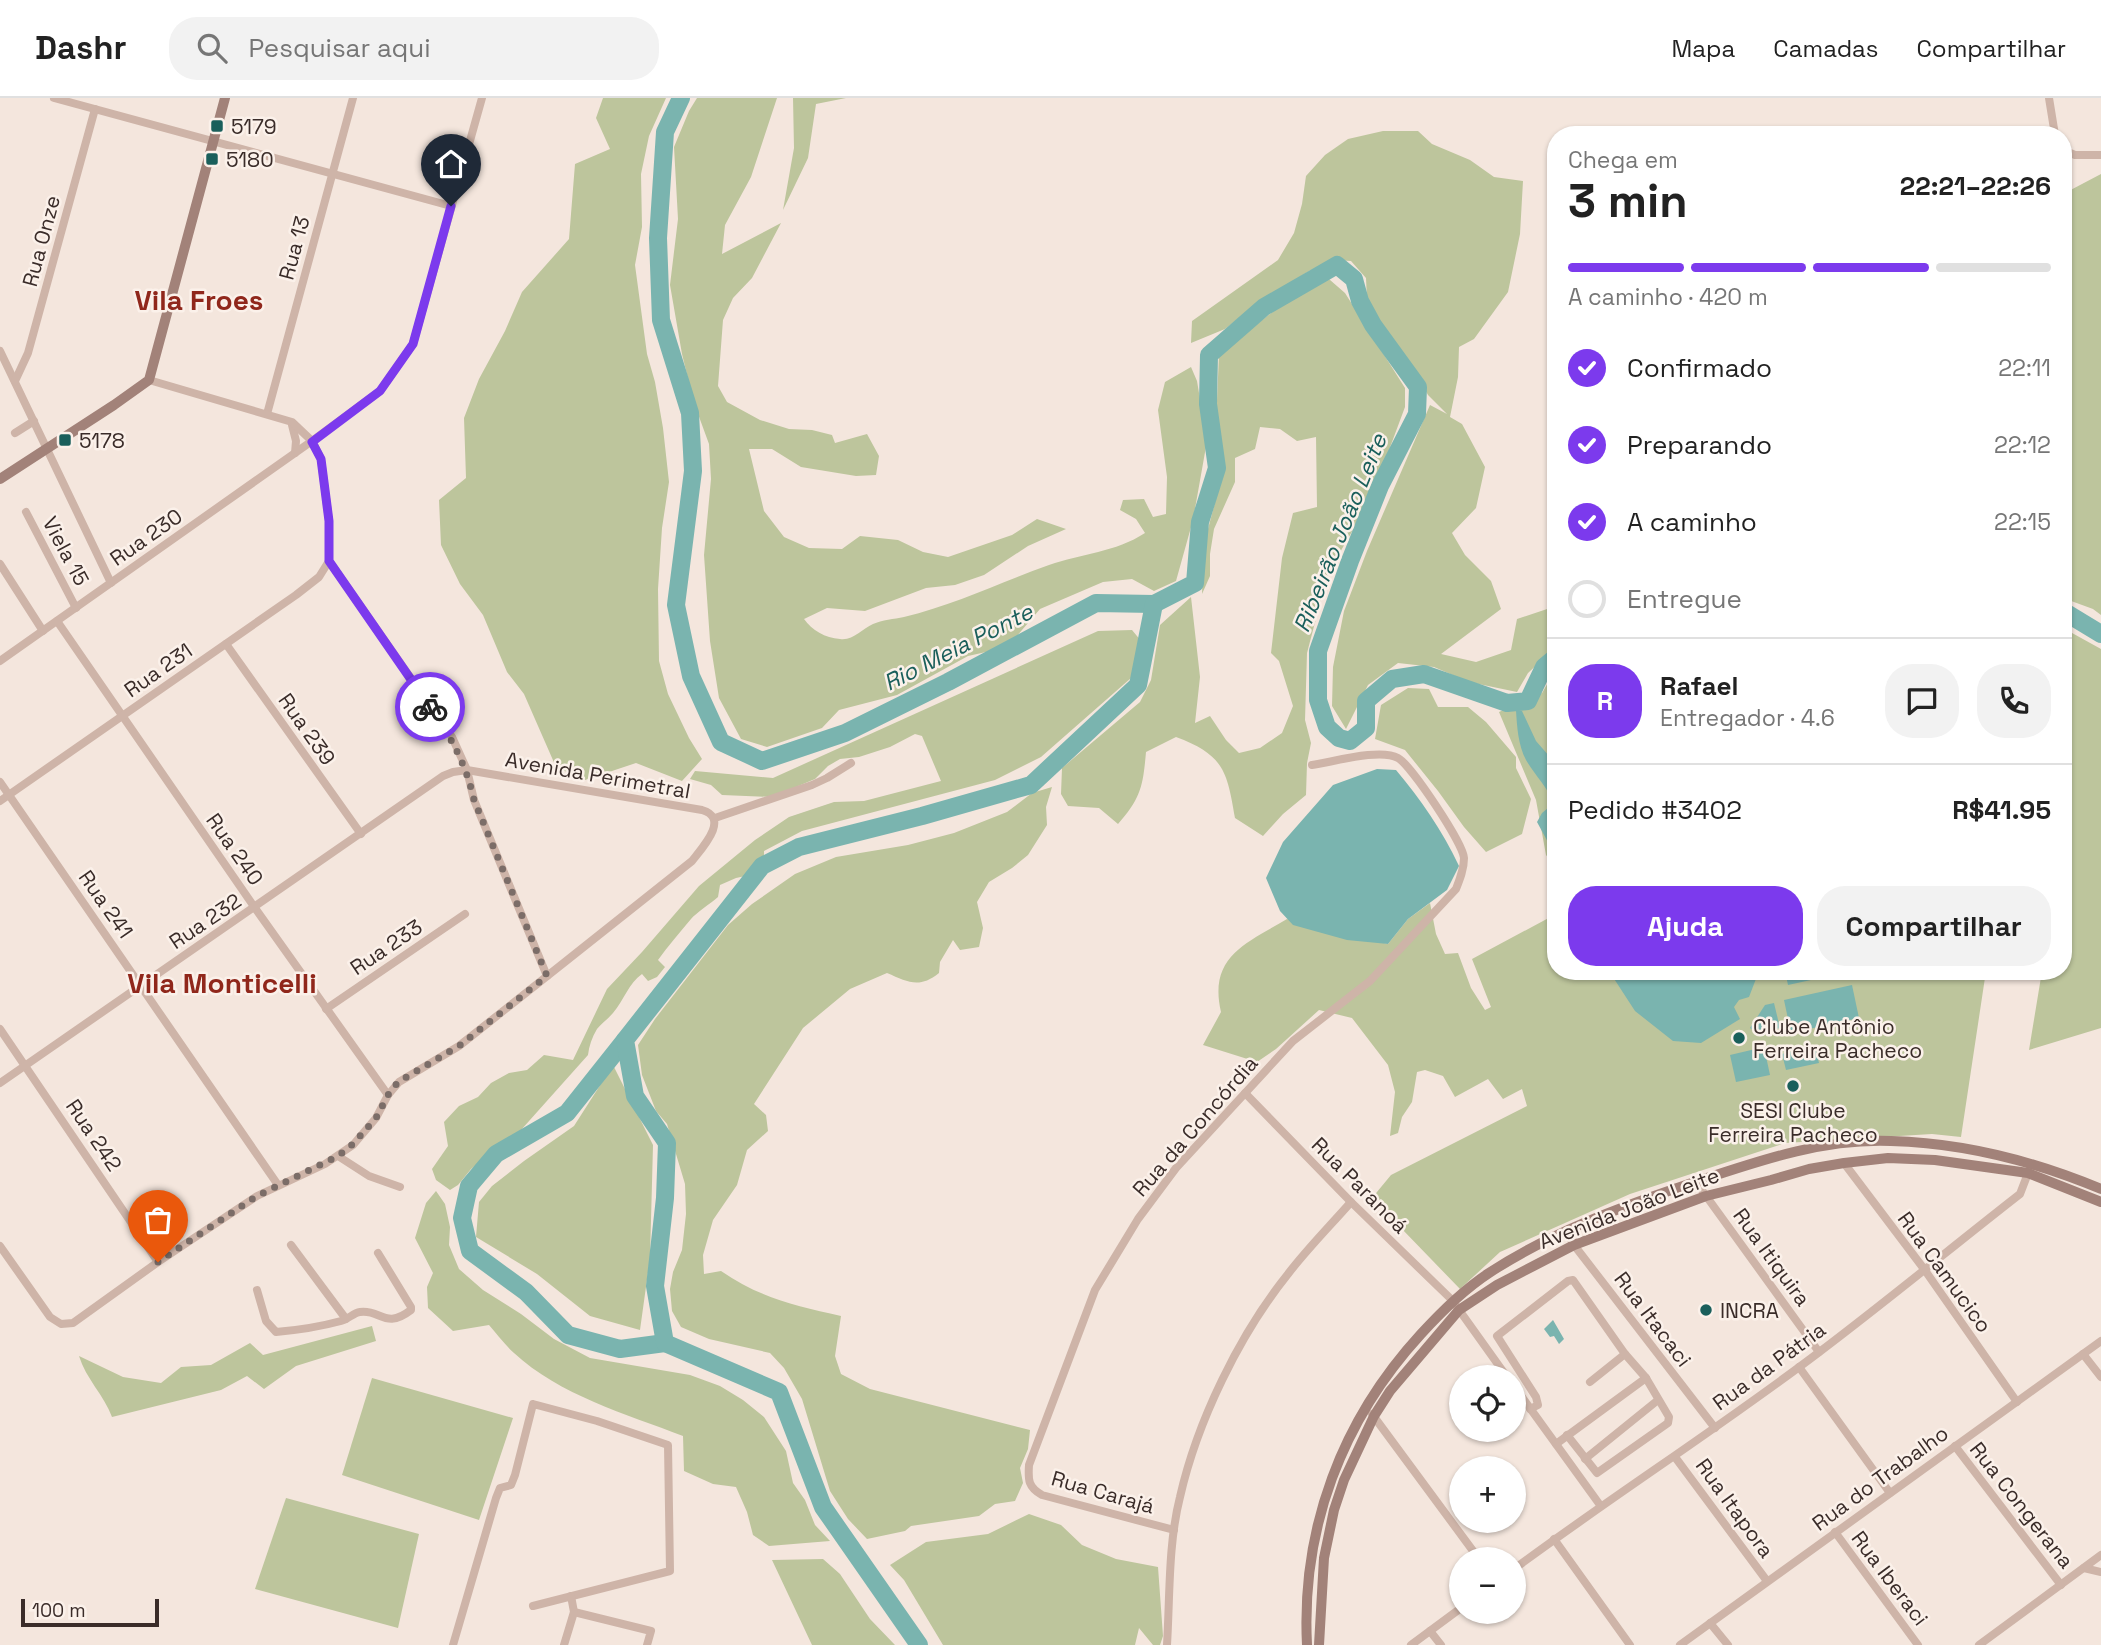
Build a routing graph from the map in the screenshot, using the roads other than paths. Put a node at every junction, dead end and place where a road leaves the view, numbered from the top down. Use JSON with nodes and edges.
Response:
{"nodes":[{"id":1,"x":54,"y":98,"type":"edge"},
{"id":2,"x":225,"y":98,"type":"edge"},
{"id":3,"x":353,"y":98,"type":"edge"},
{"id":4,"x":482,"y":98,"type":"edge"},
{"id":5,"x":2049,"y":98,"type":"edge"},
{"id":6,"x":95,"y":109,"type":"junction"},
{"id":7,"x":2054,"y":126,"type":"edge"},
{"id":8,"x":213,"y":141,"type":"junction"},
{"id":9,"x":2072,"y":154,"type":"edge"},
{"id":10,"x":2101,"y":155,"type":"edge"},
{"id":11,"x":332,"y":174,"type":"junction"},
{"id":12,"x":451,"y":206,"type":"junction"},
{"id":13,"x":0,"y":351,"type":"edge"},
{"id":14,"x":15,"y":380,"type":"junction"},
{"id":15,"x":149,"y":380,"type":"junction"},
{"id":16,"x":267,"y":414,"type":"junction"},
{"id":17,"x":33,"y":421,"type":"junction"},
{"id":18,"x":292,"y":422,"type":"junction"},
{"id":19,"x":15,"y":433,"type":"dead end"},
{"id":20,"x":312,"y":442,"type":"junction"},
{"id":21,"x":47,"y":449,"type":"junction"},
{"id":22,"x":295,"y":453,"type":"junction"},
{"id":23,"x":0,"y":479,"type":"edge"},
{"id":24,"x":26,"y":512,"type":"dead end"},
{"id":25,"x":329,"y":561,"type":"junction"},
{"id":26,"x":0,"y":564,"type":"edge"},
{"id":27,"x":111,"y":583,"type":"junction"},
{"id":28,"x":76,"y":608,"type":"junction"},
{"id":29,"x":57,"y":621,"type":"junction"},
{"id":30,"x":43,"y":631,"type":"junction"},
{"id":31,"x":226,"y":644,"type":"junction"},
{"id":32,"x":0,"y":661,"type":"edge"},
{"id":33,"x":122,"y":716,"type":"junction"},
{"id":34,"x":851,"y":763,"type":"dead end"},
{"id":35,"x":1312,"y":765,"type":"dead end"},
{"id":36,"x":467,"y":770,"type":"junction"},
{"id":37,"x":0,"y":782,"type":"edge"},
{"id":38,"x":9,"y":794,"type":"junction"},
{"id":39,"x":0,"y":801,"type":"edge"},
{"id":40,"x":715,"y":818,"type":"junction"},
{"id":41,"x":360,"y":834,"type":"junction"},
{"id":42,"x":254,"y":908,"type":"junction"},
{"id":43,"x":465,"y":914,"type":"dead end"},
{"id":44,"x":547,"y":976,"type":"junction"},
{"id":45,"x":142,"y":986,"type":"junction"},
{"id":46,"x":326,"y":1009,"type":"junction"},
{"id":47,"x":0,"y":1029,"type":"edge"},
{"id":48,"x":25,"y":1064,"type":"junction"},
{"id":49,"x":0,"y":1083,"type":"edge"},
{"id":50,"x":1245,"y":1093,"type":"junction"},
{"id":51,"x":388,"y":1095,"type":"junction"},
{"id":52,"x":338,"y":1156,"type":"junction"},
{"id":53,"x":1844,"y":1163,"type":"junction"},
{"id":54,"x":2030,"y":1169,"type":"junction"},
{"id":55,"x":1696,"y":1182,"type":"junction"},
{"id":56,"x":278,"y":1185,"type":"junction"},
{"id":57,"x":400,"y":1187,"type":"dead end"},
{"id":58,"x":2101,"y":1189,"type":"edge"},
{"id":59,"x":1666,"y":1192,"type":"junction"},
{"id":60,"x":1706,"y":1196,"type":"junction"},
{"id":61,"x":1351,"y":1202,"type":"junction"},
{"id":62,"x":2101,"y":1202,"type":"edge"},
{"id":63,"x":1673,"y":1208,"type":"junction"},
{"id":64,"x":1566,"y":1230,"type":"junction"},
{"id":65,"x":0,"y":1245,"type":"edge"},
{"id":66,"x":291,"y":1245,"type":"dead end"},
{"id":67,"x":1574,"y":1245,"type":"junction"},
{"id":68,"x":379,"y":1253,"type":"dead end"},
{"id":69,"x":158,"y":1262,"type":"junction"},
{"id":70,"x":1923,"y":1269,"type":"junction"},
{"id":71,"x":257,"y":1290,"type":"dead end"},
{"id":72,"x":1456,"y":1305,"type":"junction"},
{"id":73,"x":346,"y":1320,"type":"junction"},
{"id":74,"x":2101,"y":1340,"type":"edge"},
{"id":75,"x":1819,"y":1352,"type":"junction"},
{"id":76,"x":1625,"y":1354,"type":"junction"},
{"id":77,"x":2083,"y":1354,"type":"junction"},
{"id":78,"x":1514,"y":1363,"type":"joint"},
{"id":79,"x":1500,"y":1365,"type":"edge"},
{"id":80,"x":1799,"y":1367,"type":"junction"},
{"id":81,"x":2101,"y":1377,"type":"edge"},
{"id":82,"x":1646,"y":1378,"type":"junction"},
{"id":83,"x":1590,"y":1382,"type":"dead end"},
{"id":84,"x":1658,"y":1400,"type":"junction"},
{"id":85,"x":2017,"y":1402,"type":"junction"},
{"id":86,"x":1526,"y":1403,"type":"edge"},
{"id":87,"x":1364,"y":1408,"type":"junction"},
{"id":88,"x":1530,"y":1409,"type":"junction"},
{"id":89,"x":1374,"y":1416,"type":"junction"},
{"id":90,"x":1714,"y":1428,"type":"junction"},
{"id":91,"x":1567,"y":1435,"type":"junction"},
{"id":92,"x":1556,"y":1444,"type":"junction"},
{"id":93,"x":1955,"y":1447,"type":"junction"},
{"id":94,"x":1675,"y":1457,"type":"junction"},
{"id":95,"x":1585,"y":1459,"type":"junction"},
{"id":96,"x":1028,"y":1480,"type":"joint"},
{"id":97,"x":1890,"y":1493,"type":"junction"},
{"id":98,"x":1600,"y":1506,"type":"junction"},
{"id":99,"x":1174,"y":1530,"type":"junction"},
{"id":100,"x":1835,"y":1532,"type":"junction"},
{"id":101,"x":1554,"y":1539,"type":"junction"},
{"id":102,"x":1470,"y":1547,"type":"edge"},
{"id":103,"x":2101,"y":1555,"type":"edge"},
{"id":104,"x":1526,"y":1560,"type":"edge"},
{"id":105,"x":2084,"y":1568,"type":"junction"},
{"id":106,"x":2101,"y":1572,"type":"edge"},
{"id":107,"x":1767,"y":1581,"type":"junction"},
{"id":108,"x":2061,"y":1585,"type":"junction"},
{"id":109,"x":570,"y":1596,"type":"junction"},
{"id":110,"x":533,"y":1606,"type":"dead end"},
{"id":111,"x":574,"y":1612,"type":"junction"},
{"id":112,"x":1449,"y":1617,"type":"edge"},
{"id":113,"x":1710,"y":1623,"type":"junction"},
{"id":114,"x":1430,"y":1631,"type":"junction"},
{"id":115,"x":453,"y":1645,"type":"edge"},
{"id":116,"x":564,"y":1645,"type":"edge"},
{"id":117,"x":647,"y":1645,"type":"edge"},
{"id":118,"x":1167,"y":1645,"type":"edge"},
{"id":119,"x":1307,"y":1645,"type":"edge"},
{"id":120,"x":1319,"y":1645,"type":"edge"},
{"id":121,"x":1411,"y":1645,"type":"edge"},
{"id":122,"x":1441,"y":1645,"type":"edge"},
{"id":123,"x":1630,"y":1645,"type":"edge"},
{"id":124,"x":1679,"y":1645,"type":"edge"},
{"id":125,"x":1728,"y":1645,"type":"edge"},
{"id":126,"x":1918,"y":1645,"type":"edge"},
{"id":127,"x":1979,"y":1645,"type":"edge"}],
"edges":[{"from":1,"to":6,"type":"street"},
{"from":2,"to":8,"type":"street"},
{"from":3,"to":11,"type":"street","name":"Rua 13"},
{"from":4,"to":12,"type":"street","name":"Rua 230"},
{"from":5,"to":7,"type":"street"},
{"from":6,"to":8,"type":"street"},
{"from":6,"to":14,"type":"street","name":"Rua Onze"},
{"from":8,"to":11,"type":"street"},
{"from":8,"to":15,"type":"street"},
{"from":9,"to":10,"type":"street"},
{"from":11,"to":12,"type":"street"},
{"from":11,"to":16,"type":"street","name":"Rua 13"},
{"from":12,"to":20,"type":"street","name":"Rua 230"},
{"from":13,"to":14,"type":"street"},
{"from":14,"to":17,"type":"street"},
{"from":15,"to":16,"type":"street"},
{"from":15,"to":21,"type":"street"},
{"from":16,"to":18,"type":"street"},
{"from":17,"to":19,"type":"street"},
{"from":17,"to":21,"type":"street"},
{"from":18,"to":20,"type":"street"},
{"from":18,"to":22,"type":"street"},
{"from":20,"to":22,"type":"street","name":"Rua 230"},
{"from":20,"to":25,"type":"street"},
{"from":21,"to":23,"type":"street"},
{"from":21,"to":27,"type":"street"},
{"from":22,"to":27,"type":"street","name":"Rua 230"},
{"from":24,"to":28,"type":"street","name":"Viela 15"},
{"from":25,"to":31,"type":"street","name":"Rua 231"},
{"from":25,"to":36,"type":"street"},
{"from":26,"to":30,"type":"street"},
{"from":27,"to":28,"type":"street","name":"Rua 230"},
{"from":28,"to":29,"type":"street","name":"Rua 230"},
{"from":29,"to":30,"type":"street","name":"Rua 230"},
{"from":29,"to":33,"type":"street","name":"Rua 240"},
{"from":30,"to":32,"type":"street","name":"Rua 230"},
{"from":31,"to":33,"type":"street","name":"Rua 231"},
{"from":31,"to":41,"type":"street","name":"Rua 239"},
{"from":33,"to":38,"type":"street","name":"Rua 231"},
{"from":33,"to":42,"type":"street","name":"Rua 240"},
{"from":34,"to":40,"type":"street"},
{"from":35,"to":50,"type":"street","name":"Rua da Concórdia"},
{"from":36,"to":40,"type":"street","name":"Avenida Perimetral"},
{"from":36,"to":41,"type":"street","name":"Rua 232"},
{"from":36,"to":44,"type":"street"},
{"from":37,"to":38,"type":"street","name":"Rua 241"},
{"from":38,"to":39,"type":"street","name":"Rua 231"},
{"from":38,"to":45,"type":"street","name":"Rua 241"},
{"from":40,"to":44,"type":"street","name":"Avenida Perimetral"},
{"from":41,"to":42,"type":"street","name":"Rua 232"},
{"from":42,"to":45,"type":"street","name":"Rua 232"},
{"from":42,"to":46,"type":"street","name":"Rua 240"},
{"from":43,"to":46,"type":"street","name":"Rua 233"},
{"from":44,"to":51,"type":"street","name":"Avenida Perimetral"},
{"from":45,"to":48,"type":"street","name":"Rua 232"},
{"from":45,"to":56,"type":"street","name":"Rua 241"},
{"from":46,"to":51,"type":"street","name":"Rua 240"},
{"from":47,"to":48,"type":"street","name":"Rua 242"},
{"from":48,"to":49,"type":"street","name":"Rua 232"},
{"from":48,"to":69,"type":"street","name":"Rua 242"},
{"from":50,"to":61,"type":"street","name":"Rua Paranoá"},
{"from":50,"to":96,"type":"street","name":"Rua da Concórdia"},
{"from":51,"to":52,"type":"street","name":"Avenida Perimetral"},
{"from":52,"to":56,"type":"street","name":"Avenida Perimetral"},
{"from":52,"to":57,"type":"street"},
{"from":53,"to":54,"type":"street","name":"Avenida João Leite"},
{"from":53,"to":60,"type":"street","name":"Avenida João Leite"},
{"from":53,"to":70,"type":"street","name":"Rua Camucico"},
{"from":54,"to":55,"type":"street","name":"Avenida João Leite"},
{"from":54,"to":58,"type":"street","name":"Avenida João Leite"},
{"from":54,"to":62,"type":"street","name":"Avenida João Leite"},
{"from":54,"to":70,"type":"street","name":"Rua da Pátria"},
{"from":55,"to":59,"type":"street","name":"Avenida João Leite"},
{"from":55,"to":60,"type":"street","name":"Rua Itiquira"},
{"from":56,"to":69,"type":"street","name":"Avenida Perimetral"},
{"from":59,"to":63,"type":"street"},
{"from":59,"to":64,"type":"street","name":"Avenida João Leite"},
{"from":60,"to":63,"type":"street","name":"Avenida João Leite"},
{"from":60,"to":75,"type":"street","name":"Rua Itiquira"},
{"from":61,"to":72,"type":"street","name":"Rua Paranoá"},
{"from":61,"to":99,"type":"street"},
{"from":63,"to":67,"type":"street","name":"Avenida João Leite"},
{"from":64,"to":67,"type":"street","name":"Rua Itacaci"},
{"from":64,"to":72,"type":"street","name":"Avenida João Leite"},
{"from":65,"to":69,"type":"street","name":"Avenida Perimetral"},
{"from":66,"to":73,"type":"street"},
{"from":67,"to":72,"type":"street","name":"Avenida João Leite"},
{"from":67,"to":90,"type":"street","name":"Rua Itacaci"},
{"from":68,"to":73,"type":"street"},
{"from":70,"to":75,"type":"street","name":"Rua da Pátria"},
{"from":70,"to":85,"type":"street","name":"Rua Camucico"},
{"from":71,"to":73,"type":"street"},
{"from":72,"to":79,"type":"street","name":"Rua Paranoá"},
{"from":72,"to":87,"type":"street","name":"Avenida João Leite"},
{"from":72,"to":89,"type":"street","name":"Avenida João Leite"},
{"from":74,"to":77,"type":"street","name":"Rua do Trabalho"},
{"from":75,"to":80,"type":"street","name":"Rua da Pátria"},
{"from":76,"to":78,"type":"street"},
{"from":76,"to":82,"type":"street"},
{"from":76,"to":83,"type":"street"},
{"from":77,"to":81,"type":"street"},
{"from":77,"to":85,"type":"street","name":"Rua do Trabalho"},
{"from":78,"to":88,"type":"street"},
{"from":80,"to":90,"type":"street","name":"Rua da Pátria"},
{"from":80,"to":97,"type":"street"},
{"from":82,"to":84,"type":"street"},
{"from":82,"to":91,"type":"street"},
{"from":84,"to":95,"type":"street"},
{"from":84,"to":95,"type":"street"},
{"from":85,"to":93,"type":"street","name":"Rua do Trabalho"},
{"from":86,"to":88,"type":"street"},
{"from":87,"to":89,"type":"street"},
{"from":87,"to":119,"type":"street","name":"Avenida João Leite"},
{"from":88,"to":92,"type":"street"},
{"from":89,"to":102,"type":"street"},
{"from":89,"to":120,"type":"street","name":"Avenida João Leite"},
{"from":90,"to":94,"type":"street","name":"Rua da Pátria"},
{"from":91,"to":92,"type":"street"},
{"from":91,"to":95,"type":"street"},
{"from":92,"to":98,"type":"street"},
{"from":93,"to":97,"type":"street","name":"Rua do Trabalho"},
{"from":93,"to":108,"type":"street","name":"Rua Congerana"},
{"from":94,"to":98,"type":"street","name":"Rua da Pátria"},
{"from":94,"to":107,"type":"street","name":"Rua Itapora"},
{"from":96,"to":99,"type":"street","name":"Rua Carajá"},
{"from":97,"to":100,"type":"street","name":"Rua do Trabalho"},
{"from":98,"to":101,"type":"street","name":"Rua da Pátria"},
{"from":99,"to":118,"type":"street"},
{"from":100,"to":107,"type":"street","name":"Rua do Trabalho"},
{"from":100,"to":126,"type":"street","name":"Rua Iberaci"},
{"from":101,"to":104,"type":"street","name":"Rua da Pátria"},
{"from":101,"to":123,"type":"street"},
{"from":103,"to":105,"type":"street"},
{"from":105,"to":106,"type":"street"},
{"from":105,"to":108,"type":"street"},
{"from":107,"to":113,"type":"street","name":"Rua do Trabalho"},
{"from":108,"to":127,"type":"street"},
{"from":109,"to":110,"type":"street"},
{"from":109,"to":111,"type":"street"},
{"from":109,"to":115,"type":"street"},
{"from":111,"to":116,"type":"street"},
{"from":111,"to":117,"type":"street"},
{"from":112,"to":114,"type":"street"},
{"from":113,"to":124,"type":"street","name":"Rua do Trabalho"},
{"from":113,"to":125,"type":"street"},
{"from":114,"to":121,"type":"street"},
{"from":114,"to":122,"type":"street"}]}
